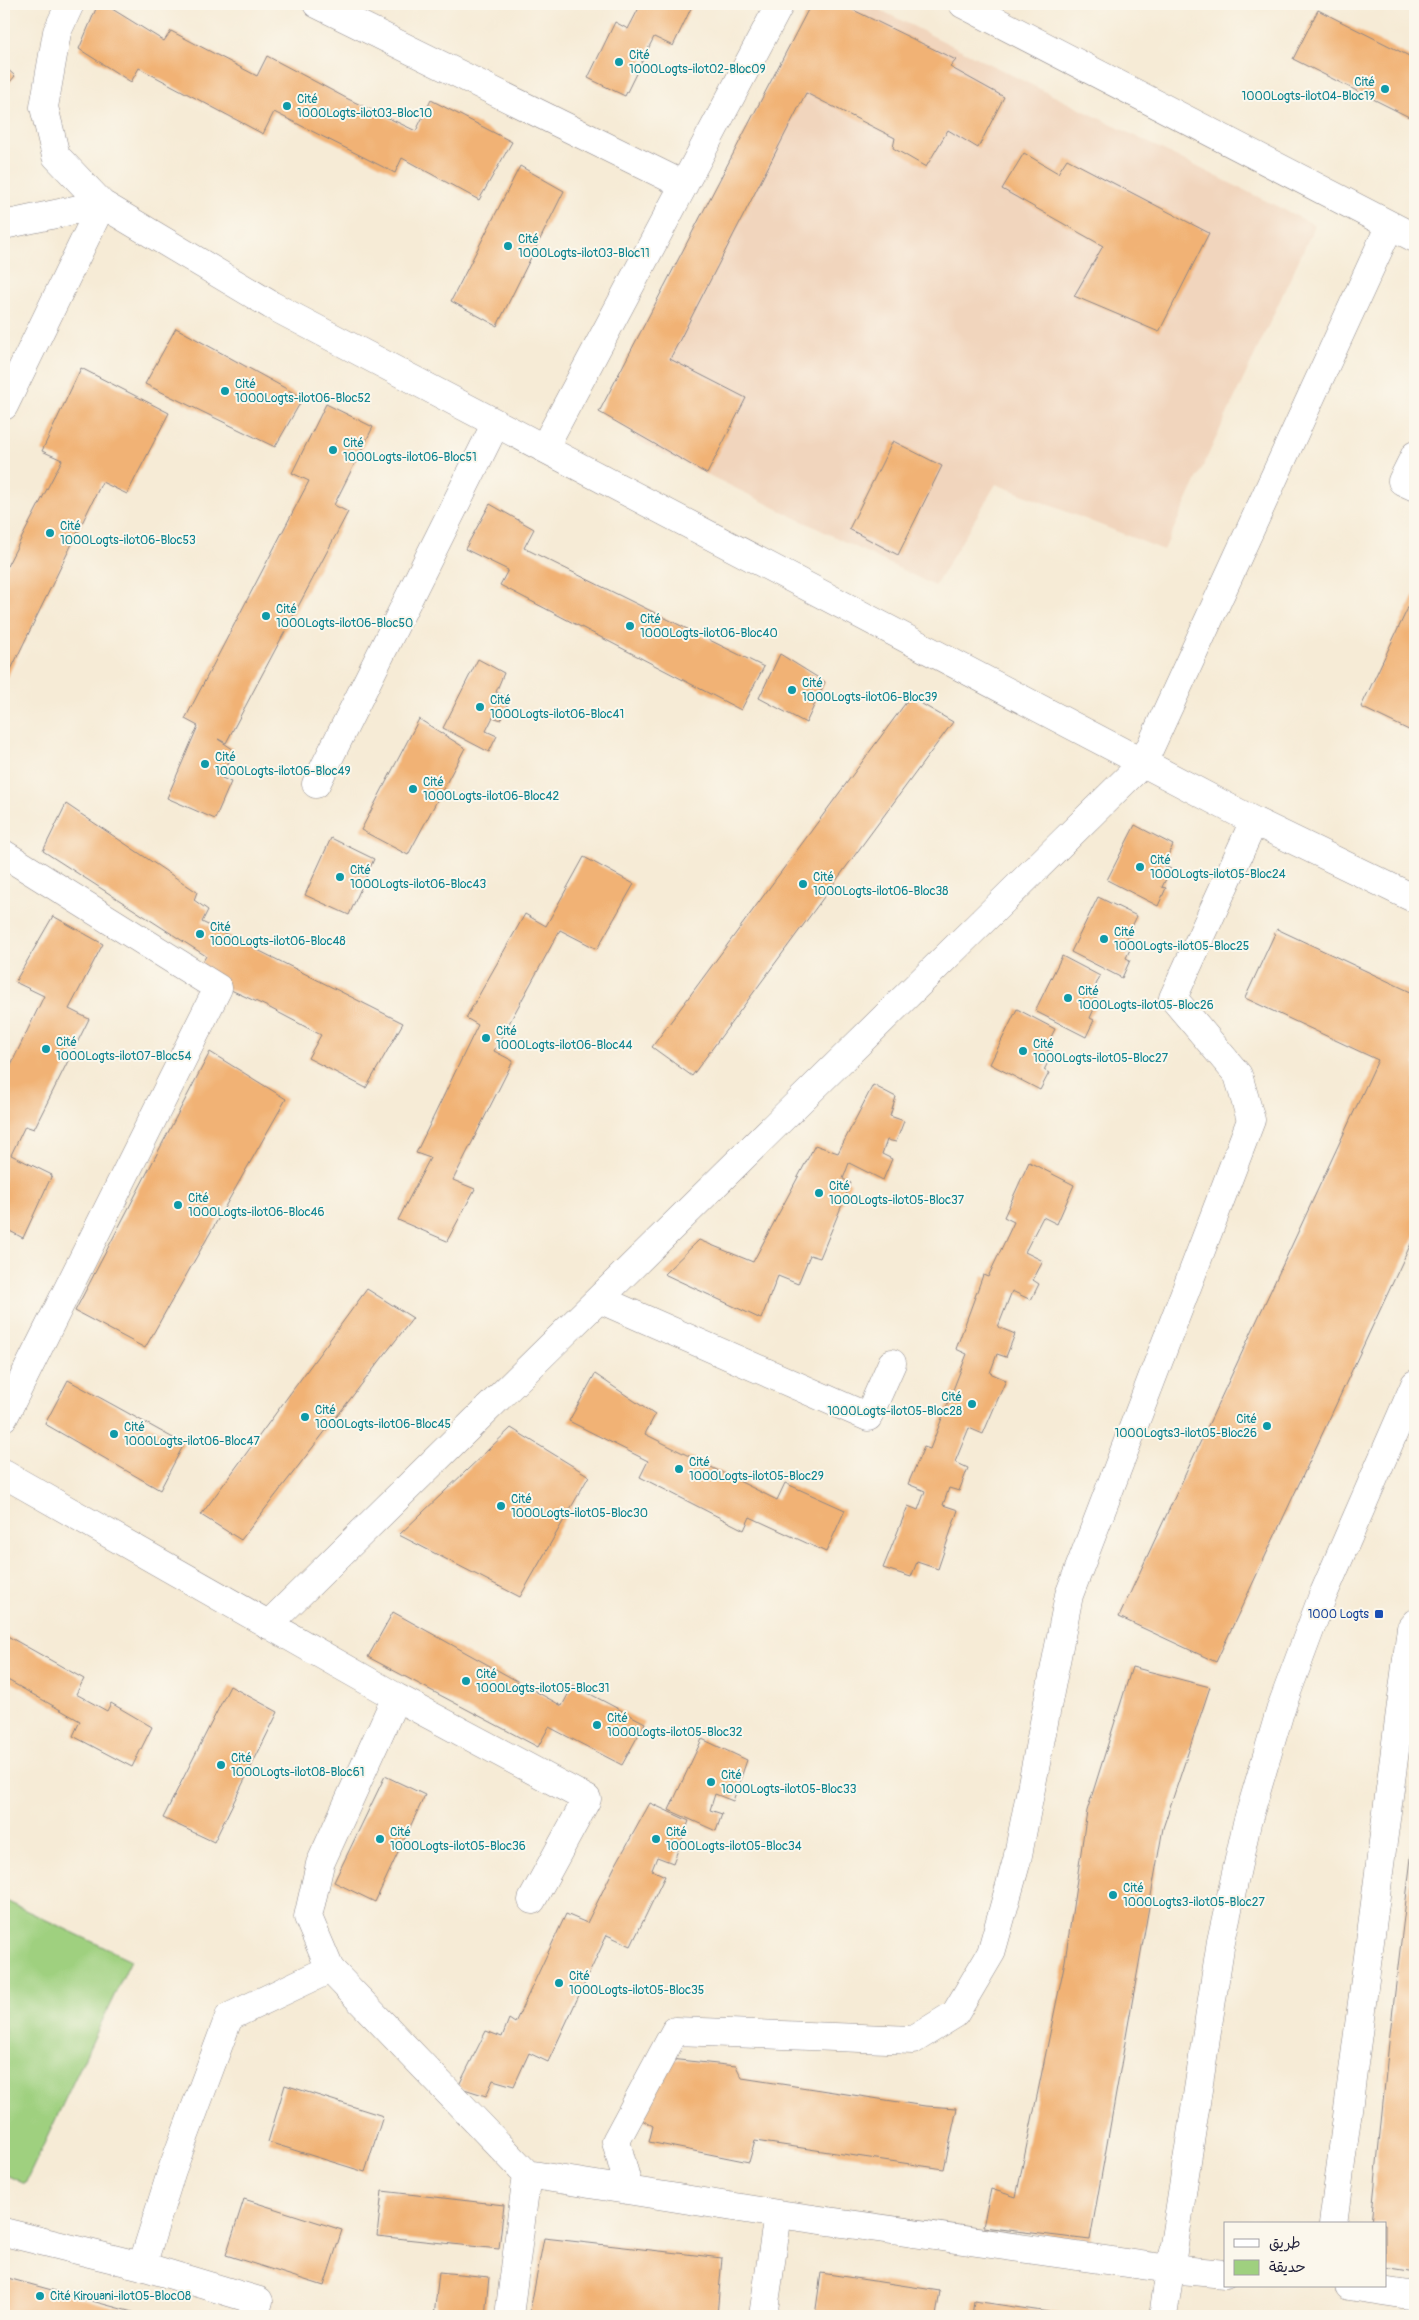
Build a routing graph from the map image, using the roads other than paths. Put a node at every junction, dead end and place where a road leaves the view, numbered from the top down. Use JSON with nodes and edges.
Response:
{"nodes":[{"id":1,"x":70,"y":4,"type":"edge"},
{"id":2,"x":780,"y":4,"type":"edge"},
{"id":3,"x":963,"y":4,"type":"edge"},
{"id":4,"x":322,"y":5,"type":"edge"},
{"id":5,"x":684,"y":186,"type":"junction"},
{"id":6,"x":102,"y":204,"type":"junction"},
{"id":7,"x":4,"y":225,"type":"edge"},
{"id":8,"x":1390,"y":225,"type":"junction"},
{"id":9,"x":1415,"y":238,"type":"edge"},
{"id":10,"x":4,"y":406,"type":"edge"},
{"id":11,"x":496,"y":423,"type":"junction"},
{"id":12,"x":544,"y":448,"type":"junction"},
{"id":13,"x":1415,"y":455,"type":"edge"},
{"id":14,"x":1415,"y":487,"type":"edge"},
{"id":15,"x":1143,"y":763,"type":"junction"},
{"id":16,"x":316,"y":784,"type":"dead end"},
{"id":17,"x":1254,"y":821,"type":"junction"},
{"id":18,"x":4,"y":854,"type":"edge"},
{"id":19,"x":1415,"y":899,"type":"edge"},
{"id":20,"x":599,"y":1299,"type":"junction"},
{"id":21,"x":892,"y":1363,"type":"dead end"},
{"id":22,"x":1415,"y":1384,"type":"edge"},
{"id":23,"x":4,"y":1417,"type":"edge"},
{"id":24,"x":4,"y":1474,"type":"edge"},
{"id":25,"x":1415,"y":1623,"type":"edge"},
{"id":26,"x":268,"y":1626,"type":"junction"},
{"id":27,"x":396,"y":1697,"type":"junction"},
{"id":28,"x":532,"y":1900,"type":"dead end"},
{"id":29,"x":330,"y":1969,"type":"junction"},
{"id":30,"x":527,"y":2174,"type":"junction"},
{"id":31,"x":629,"y":2190,"type":"junction"},
{"id":32,"x":778,"y":2214,"type":"junction"},
{"id":33,"x":1334,"y":2222,"type":"edge"},
{"id":34,"x":4,"y":2232,"type":"edge"},
{"id":35,"x":142,"y":2266,"type":"junction"},
{"id":36,"x":1170,"y":2269,"type":"junction"},
{"id":37,"x":1224,"y":2274,"type":"edge"},
{"id":38,"x":1362,"y":2288,"type":"edge"},
{"id":39,"x":1415,"y":2296,"type":"edge"},
{"id":40,"x":255,"y":2316,"type":"edge"},
{"id":41,"x":508,"y":2316,"type":"edge"},
{"id":42,"x":763,"y":2316,"type":"edge"},
{"id":43,"x":1163,"y":2316,"type":"edge"}],
"edges":[{"from":1,"to":6,"type":"street"},
{"from":2,"to":5,"type":"street"},
{"from":3,"to":8,"type":"street"},
{"from":4,"to":5,"type":"street"},
{"from":5,"to":12,"type":"street"},
{"from":6,"to":7,"type":"street"},
{"from":6,"to":10,"type":"street"},
{"from":6,"to":11,"type":"street"},
{"from":8,"to":9,"type":"street"},
{"from":8,"to":15,"type":"street"},
{"from":11,"to":12,"type":"street"},
{"from":11,"to":16,"type":"street"},
{"from":12,"to":15,"type":"street"},
{"from":13,"to":14,"type":"street"},
{"from":15,"to":17,"type":"street"},
{"from":15,"to":20,"type":"street"},
{"from":17,"to":19,"type":"street"},
{"from":17,"to":31,"type":"street"},
{"from":18,"to":23,"type":"street"},
{"from":20,"to":21,"type":"street"},
{"from":20,"to":26,"type":"street"},
{"from":22,"to":36,"type":"street"},
{"from":24,"to":26,"type":"street"},
{"from":25,"to":33,"type":"street"},
{"from":26,"to":27,"type":"street"},
{"from":27,"to":28,"type":"street"},
{"from":27,"to":29,"type":"street"},
{"from":29,"to":30,"type":"street"},
{"from":29,"to":35,"type":"street"},
{"from":30,"to":31,"type":"street"},
{"from":30,"to":41,"type":"street"},
{"from":31,"to":32,"type":"street"},
{"from":32,"to":36,"type":"street"},
{"from":32,"to":42,"type":"street"},
{"from":34,"to":35,"type":"street"},
{"from":35,"to":40,"type":"street"},
{"from":36,"to":37,"type":"street"},
{"from":36,"to":43,"type":"street"},
{"from":38,"to":39,"type":"street"}]}
